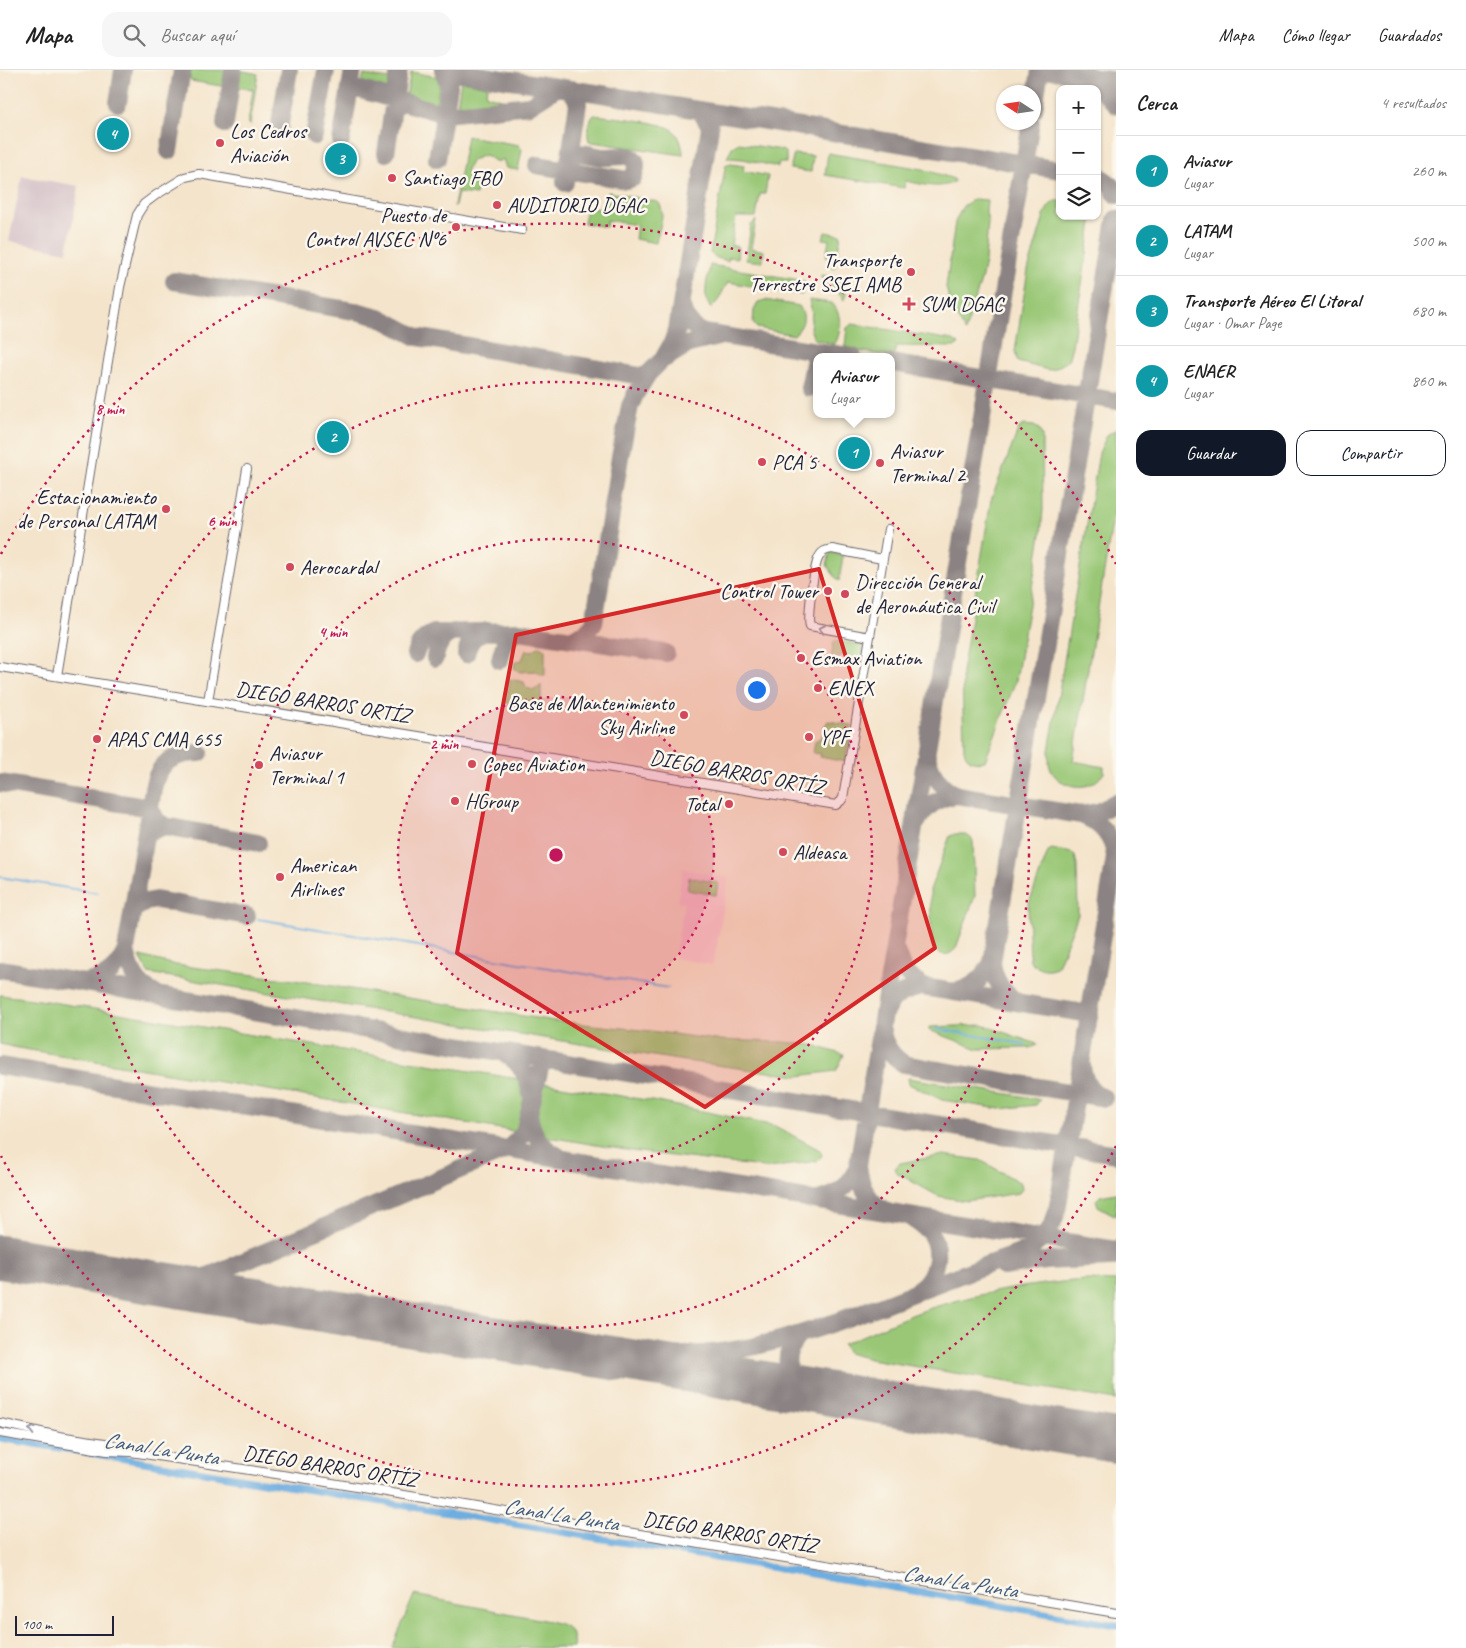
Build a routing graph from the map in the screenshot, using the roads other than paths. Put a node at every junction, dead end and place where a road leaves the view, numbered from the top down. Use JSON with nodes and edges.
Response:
{"nodes":[{"id":1,"x":522,"y":230,"type":"dead end"},
{"id":2,"x":246,"y":469,"type":"dead end"},
{"id":3,"x":888,"y":529,"type":"dead end"},
{"id":4,"x":882,"y":559,"type":"junction"},
{"id":5,"x":870,"y":637,"type":"junction"},
{"id":6,"x":0,"y":667,"type":"edge"},
{"id":7,"x":57,"y":676,"type":"junction"},
{"id":8,"x":208,"y":701,"type":"junction"},
{"id":9,"x":0,"y":1422,"type":"edge"},
{"id":10,"x":0,"y":1433,"type":"edge"},
{"id":11,"x":131,"y":1452,"type":"junction"},
{"id":12,"x":1116,"y":1613,"type":"edge"}],
"edges":[{"from":1,"to":7,"type":"street"},
{"from":2,"to":8,"type":"street"},
{"from":3,"to":4,"type":"street"},
{"from":4,"to":5,"type":"street"},
{"from":5,"to":4,"type":"street","one_way":true},
{"from":5,"to":8,"type":"street","name":"DIEGO BARROS ORTÍZ"},
{"from":6,"to":7,"type":"street","name":"DIEGO BARROS ORTÍZ"},
{"from":7,"to":8,"type":"street","name":"DIEGO BARROS ORTÍZ"},
{"from":11,"to":9,"type":"street","name":"DIEGO BARROS ORTÍZ","one_way":true},
{"from":10,"to":11,"type":"street","name":"DIEGO BARROS ORTÍZ"},
{"from":11,"to":12,"type":"street","name":"DIEGO BARROS ORTÍZ"}]}
